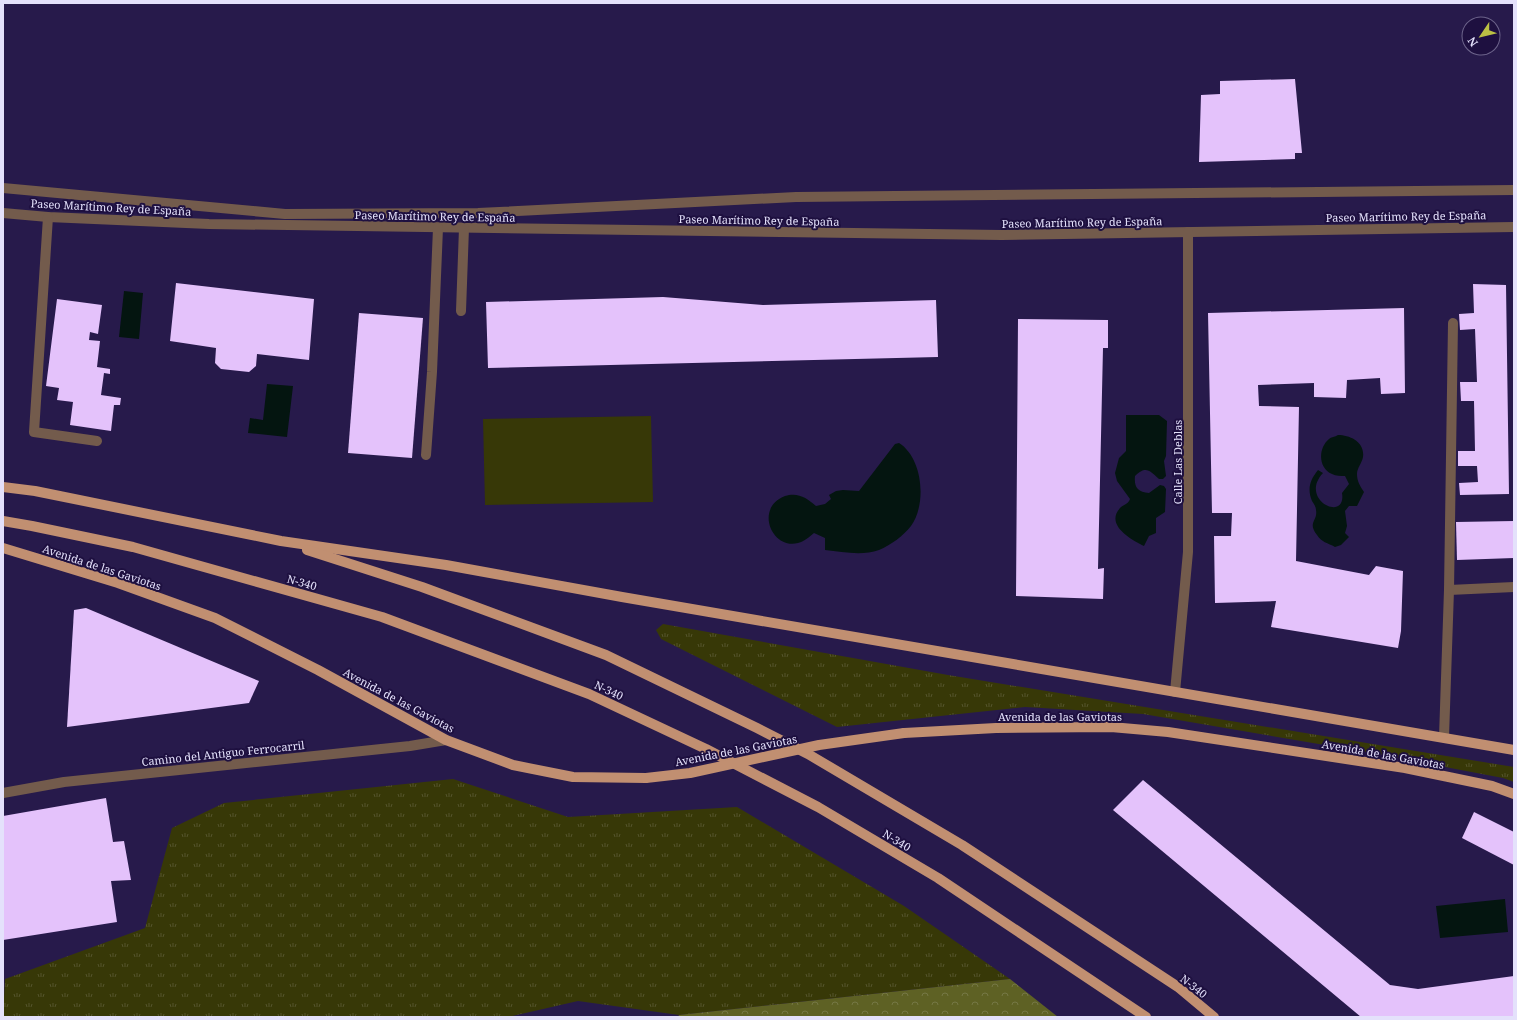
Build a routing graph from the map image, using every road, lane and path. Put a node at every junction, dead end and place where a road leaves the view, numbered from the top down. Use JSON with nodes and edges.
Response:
{"nodes":[{"id":1,"x":3,"y":188,"type":"edge"},
{"id":2,"x":1514,"y":190,"type":"edge"},
{"id":3,"x":3,"y":212,"type":"edge"},
{"id":4,"x":48,"y":217,"type":"junction"},
{"id":5,"x":1514,"y":227,"type":"edge"},
{"id":6,"x":438,"y":228,"type":"junction"},
{"id":7,"x":464,"y":228,"type":"junction"},
{"id":8,"x":1188,"y":232,"type":"junction"},
{"id":9,"x":461,"y":311,"type":"dead end"},
{"id":10,"x":1453,"y":323,"type":"dead end"},
{"id":11,"x":97,"y":441,"type":"dead end"},
{"id":12,"x":426,"y":455,"type":"dead end"},
{"id":13,"x":3,"y":487,"type":"edge"},
{"id":14,"x":3,"y":521,"type":"edge"},
{"id":15,"x":281,"y":541,"type":"junction"},
{"id":16,"x":3,"y":548,"type":"edge"},
{"id":17,"x":1514,"y":587,"type":"edge"},
{"id":18,"x":1450,"y":590,"type":"junction"},
{"id":19,"x":1176,"y":692,"type":"junction"},
{"id":20,"x":1444,"y":737,"type":"junction"},
{"id":21,"x":446,"y":740,"type":"junction"},
{"id":22,"x":1514,"y":750,"type":"edge"},
{"id":23,"x":3,"y":793,"type":"edge"},
{"id":24,"x":1514,"y":794,"type":"edge"},
{"id":25,"x":1146,"y":1017,"type":"edge"},
{"id":26,"x":1214,"y":1017,"type":"edge"}],
"edges":[{"from":1,"to":2,"type":"street"},
{"from":3,"to":4,"type":"street","name":"Paseo Marítimo Rey de España"},
{"from":4,"to":6,"type":"street","name":"Paseo Marítimo Rey de España"},
{"from":4,"to":11,"type":"street"},
{"from":5,"to":8,"type":"street","name":"Paseo Marítimo Rey de España"},
{"from":6,"to":7,"type":"street","name":"Paseo Marítimo Rey de España"},
{"from":6,"to":12,"type":"street"},
{"from":7,"to":8,"type":"street","name":"Paseo Marítimo Rey de España"},
{"from":7,"to":9,"type":"street"},
{"from":8,"to":19,"type":"street","name":"Calle Las Deblas"},
{"from":10,"to":18,"type":"street"},
{"from":13,"to":15,"type":"main road"},
{"from":14,"to":25,"type":"main road","name":"N-340"},
{"from":15,"to":19,"type":"main road"},
{"from":15,"to":26,"type":"main road","name":"N-340"},
{"from":16,"to":21,"type":"main road","name":"Avenida de las Gaviotas"},
{"from":17,"to":18,"type":"street"},
{"from":18,"to":20,"type":"street"},
{"from":19,"to":20,"type":"main road"},
{"from":20,"to":22,"type":"main road"},
{"from":21,"to":23,"type":"street","name":"Camino del Antiguo Ferrocarril"},
{"from":21,"to":24,"type":"main road","name":"Avenida de las Gaviotas","bridge":true}]}
